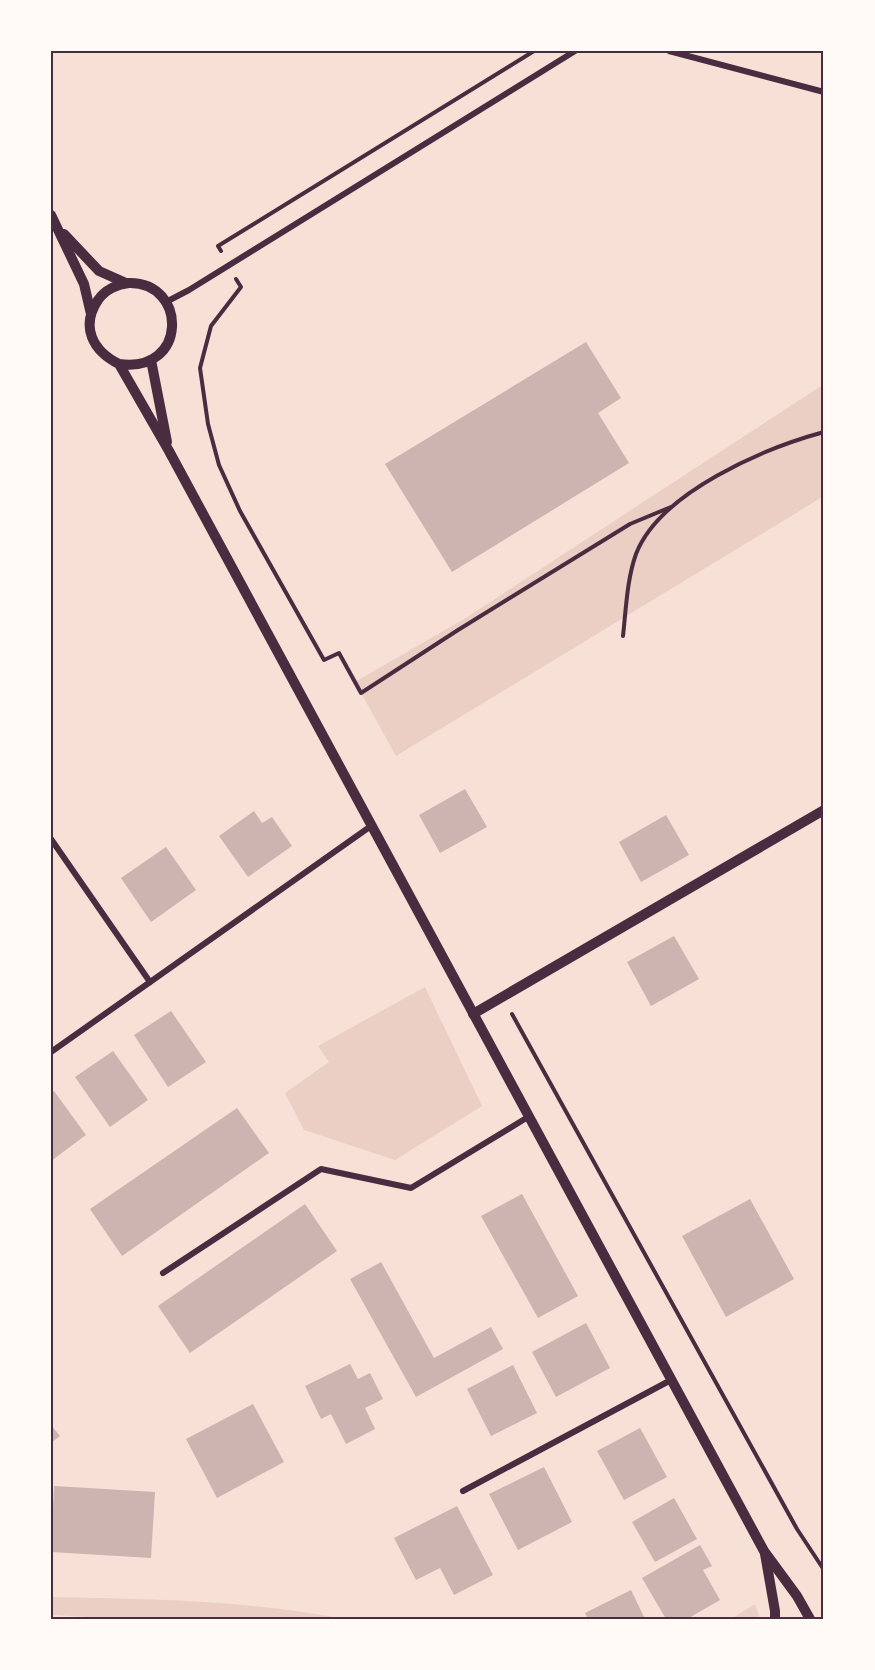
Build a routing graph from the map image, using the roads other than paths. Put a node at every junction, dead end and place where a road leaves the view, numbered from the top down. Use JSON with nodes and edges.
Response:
{"nodes":[{"id":1,"x":575,"y":51,"type":"edge"},
{"id":2,"x":669,"y":51,"type":"edge"},
{"id":3,"x":824,"y":92,"type":"edge"},
{"id":4,"x":53,"y":220,"type":"edge"},
{"id":5,"x":126,"y":283,"type":"junction"},
{"id":6,"x":168,"y":305,"type":"junction"},
{"id":7,"x":91,"y":315,"type":"junction"},
{"id":8,"x":151,"y":360,"type":"junction"},
{"id":9,"x":119,"y":364,"type":"junction"},
{"id":10,"x":169,"y":451,"type":"junction"},
{"id":11,"x":824,"y":810,"type":"edge"},
{"id":12,"x":370,"y":826,"type":"junction"},
{"id":13,"x":51,"y":839,"type":"edge"},
{"id":14,"x":150,"y":982,"type":"junction"},
{"id":15,"x":472,"y":1014,"type":"junction"},
{"id":16,"x":51,"y":1052,"type":"edge"},
{"id":17,"x":528,"y":1117,"type":"junction"},
{"id":18,"x":163,"y":1273,"type":"dead end"},
{"id":19,"x":671,"y":1380,"type":"junction"},
{"id":20,"x":463,"y":1491,"type":"dead end"},
{"id":21,"x":764,"y":1551,"type":"junction"},
{"id":22,"x":775,"y":1619,"type":"edge"},
{"id":23,"x":810,"y":1619,"type":"edge"}],
"edges":[{"from":1,"to":6,"type":"street"},
{"from":2,"to":3,"type":"street"},
{"from":4,"to":5,"type":"street"},
{"from":4,"to":7,"type":"street"},
{"from":5,"to":6,"type":"street"},
{"from":5,"to":7,"type":"street"},
{"from":6,"to":8,"type":"street"},
{"from":7,"to":9,"type":"street"},
{"from":8,"to":9,"type":"street"},
{"from":8,"to":10,"type":"street"},
{"from":9,"to":10,"type":"street"},
{"from":10,"to":12,"type":"street"},
{"from":11,"to":15,"type":"street"},
{"from":12,"to":14,"type":"street"},
{"from":12,"to":15,"type":"street"},
{"from":13,"to":14,"type":"street"},
{"from":14,"to":16,"type":"street"},
{"from":15,"to":17,"type":"street"},
{"from":17,"to":18,"type":"street"},
{"from":17,"to":19,"type":"street"},
{"from":19,"to":20,"type":"street"},
{"from":19,"to":21,"type":"street"},
{"from":21,"to":22,"type":"street"},
{"from":21,"to":23,"type":"street"}]}
